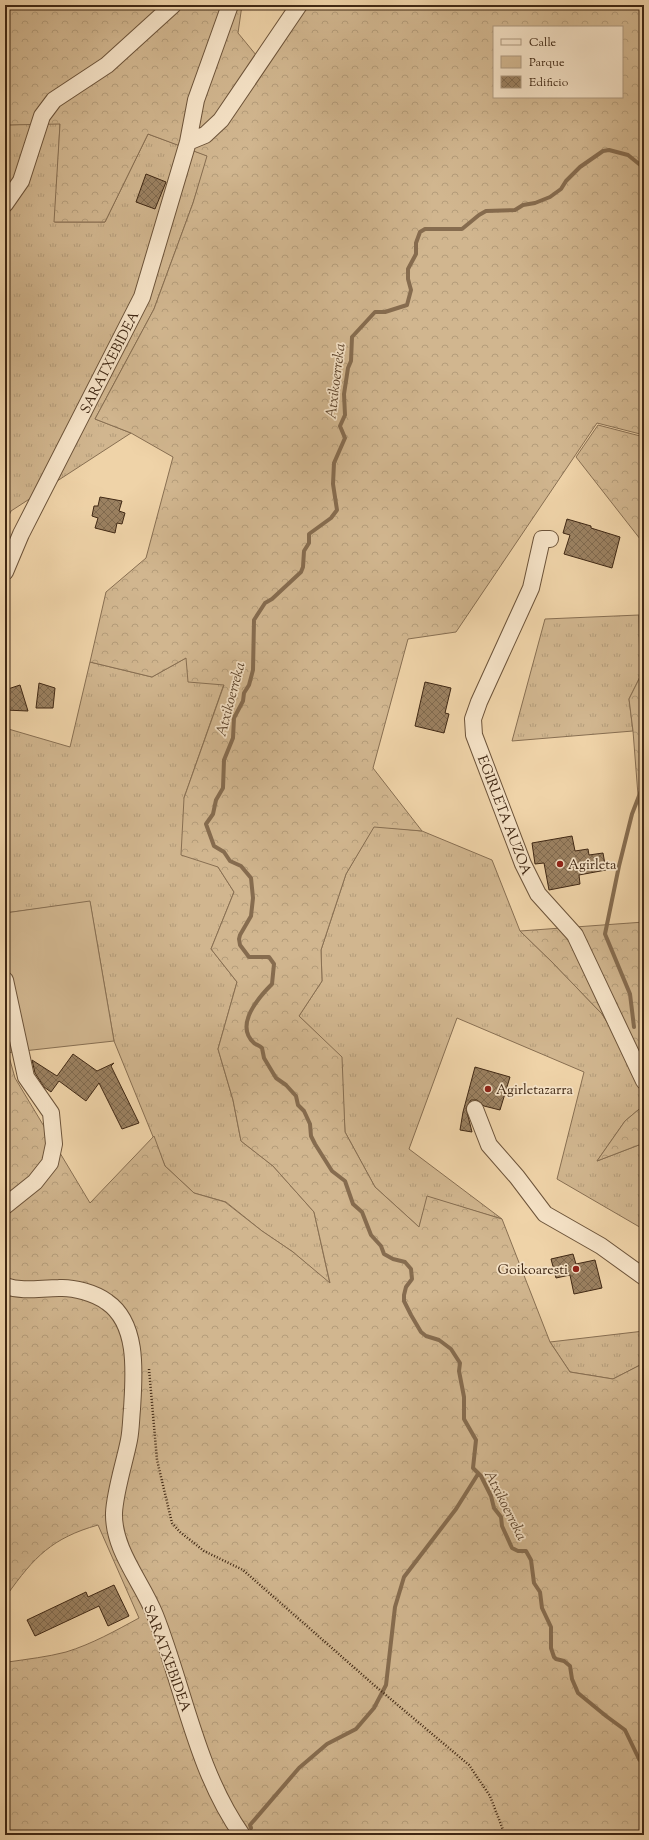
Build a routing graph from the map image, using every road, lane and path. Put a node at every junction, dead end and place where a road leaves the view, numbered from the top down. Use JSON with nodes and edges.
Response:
{"nodes":[{"id":1,"x":173,"y":5,"type":"edge"},
{"id":2,"x":230,"y":5,"type":"edge"},
{"id":3,"x":299,"y":5,"type":"edge"},
{"id":4,"x":188,"y":142,"type":"junction"},
{"id":5,"x":5,"y":204,"type":"edge"},
{"id":6,"x":550,"y":539,"type":"dead end"},
{"id":7,"x":5,"y":572,"type":"edge"},
{"id":8,"x":5,"y":980,"type":"edge"},
{"id":9,"x":644,"y":1081,"type":"edge"},
{"id":10,"x":475,"y":1109,"type":"dead end"},
{"id":11,"x":5,"y":1206,"type":"edge"},
{"id":12,"x":644,"y":1277,"type":"edge"},
{"id":13,"x":5,"y":1286,"type":"edge"},
{"id":14,"x":148,"y":1364,"type":"dead end"},
{"id":15,"x":242,"y":1835,"type":"edge"},
{"id":16,"x":505,"y":1835,"type":"edge"}],
"edges":[{"from":1,"to":5,"type":"street"},
{"from":2,"to":4,"type":"street","name":"SARATXEBIDEA"},
{"from":3,"to":4,"type":"street"},
{"from":4,"to":7,"type":"street","name":"SARATXEBIDEA"},
{"from":6,"to":9,"type":"street","name":"EGIRLETA AUZOA"},
{"from":8,"to":11,"type":"street"},
{"from":10,"to":12,"type":"street"},
{"from":13,"to":15,"type":"street","name":"SARATXEBIDEA"},
{"from":14,"to":16,"type":"path"}]}
